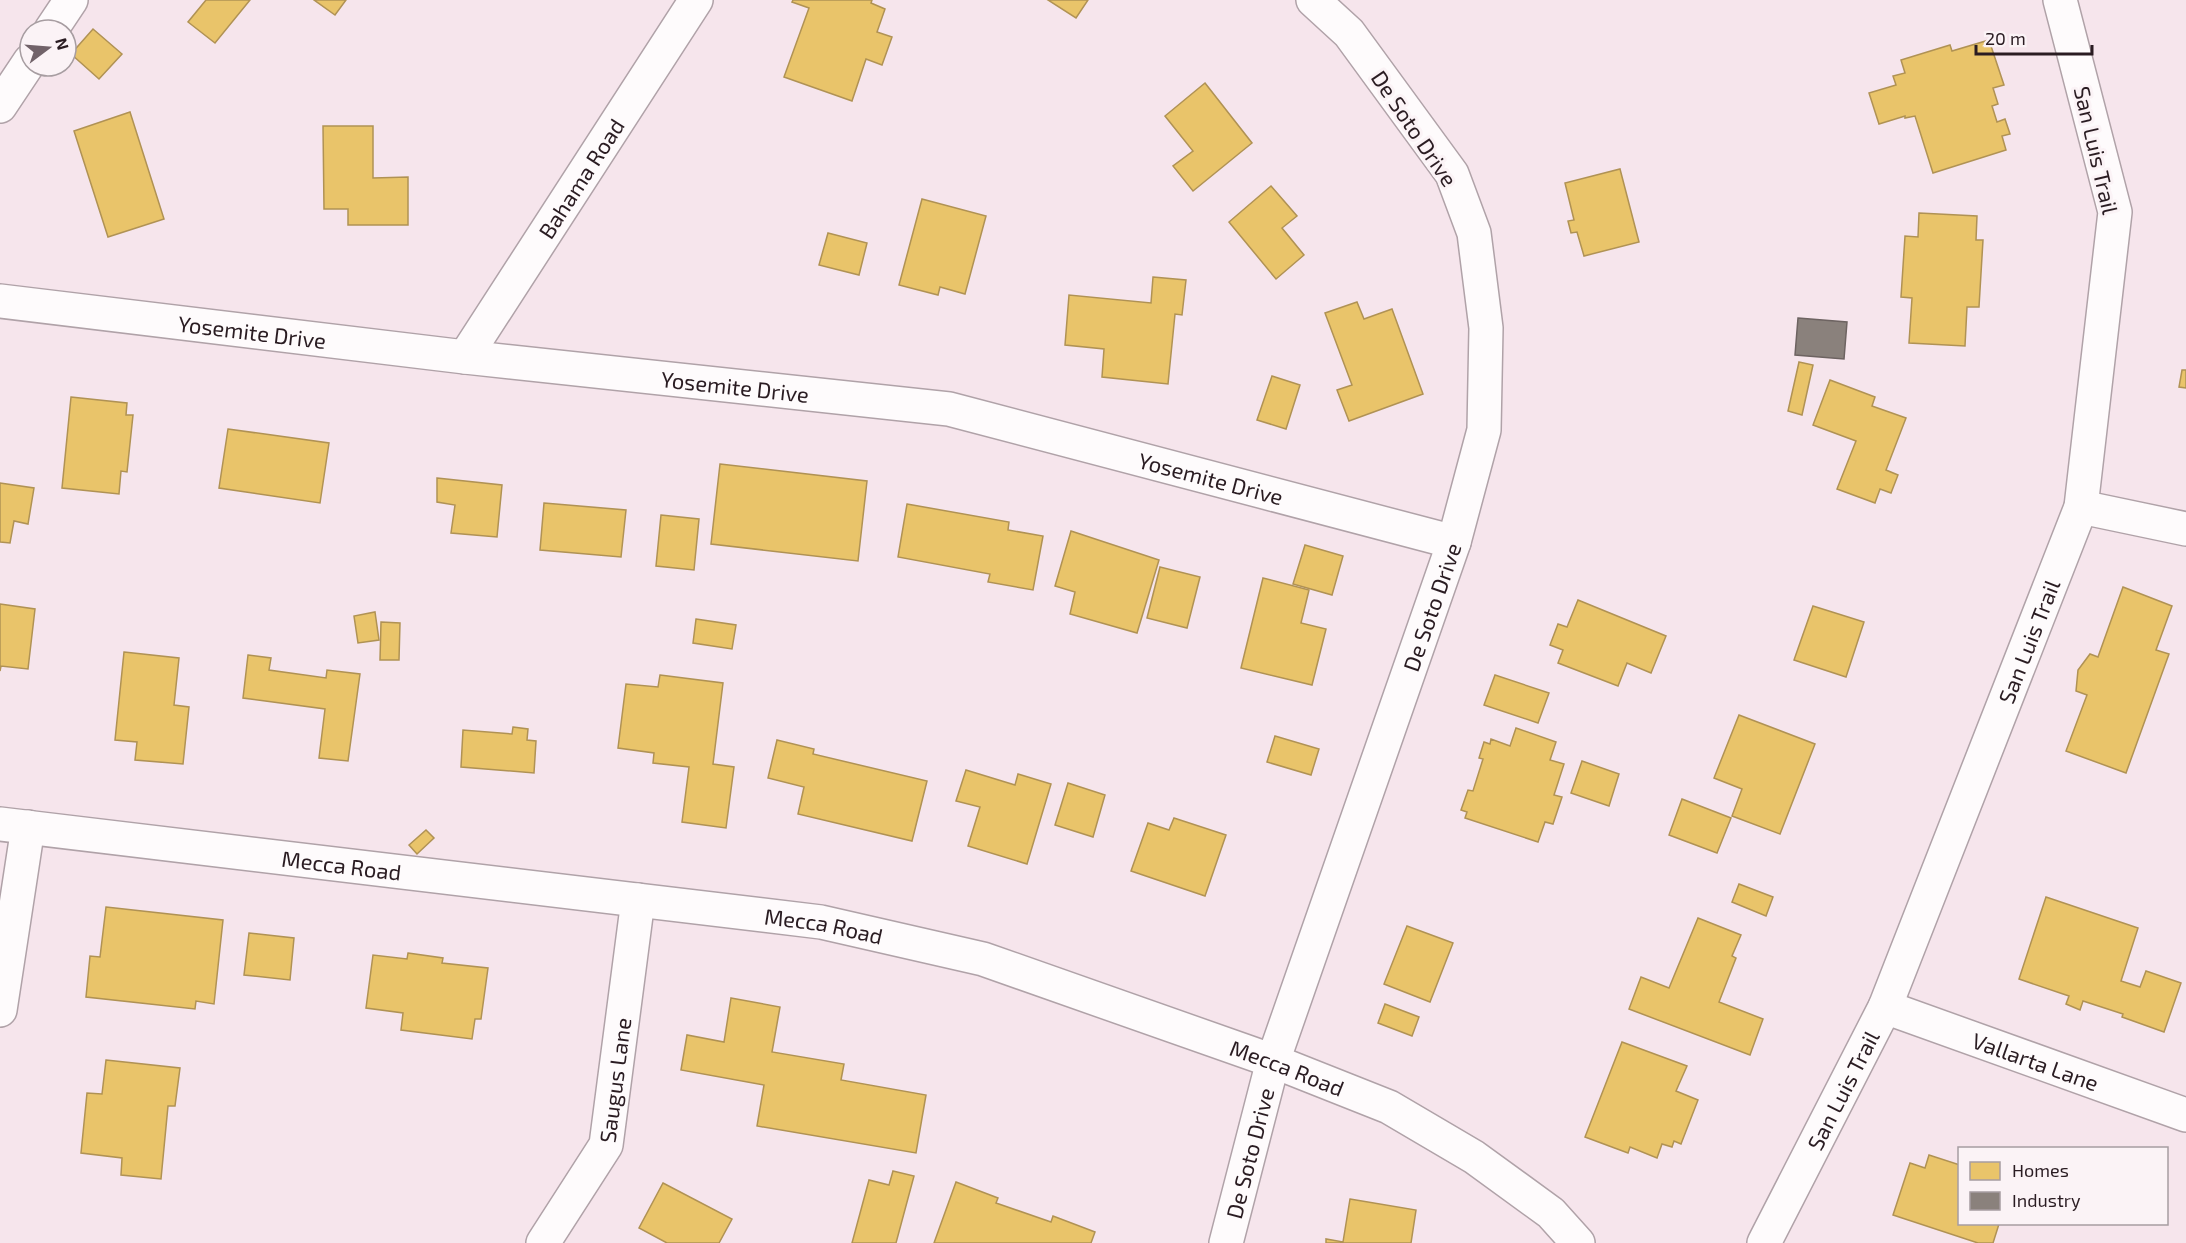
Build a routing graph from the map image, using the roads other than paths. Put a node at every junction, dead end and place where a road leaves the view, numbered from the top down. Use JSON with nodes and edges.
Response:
{"nodes":[{"id":1,"x":71,"y":0,"type":"edge"},
{"id":2,"x":696,"y":0,"type":"edge"},
{"id":3,"x":1314,"y":0,"type":"edge"},
{"id":4,"x":2060,"y":0,"type":"edge"},
{"id":5,"x":59,"y":18,"type":"edge"},
{"id":6,"x":19,"y":78,"type":"edge"},
{"id":7,"x":0,"y":106,"type":"edge"},
{"id":8,"x":0,"y":301,"type":"edge"},
{"id":9,"x":465,"y":357,"type":"junction"},
{"id":10,"x":2081,"y":507,"type":"junction"},
{"id":11,"x":2186,"y":529,"type":"edge"},
{"id":12,"x":1455,"y":542,"type":"junction"},
{"id":13,"x":14,"y":826,"type":"edge"},
{"id":14,"x":638,"y":900,"type":"junction"},
{"id":15,"x":1885,"y":1007,"type":"junction"},
{"id":16,"x":0,"y":1010,"type":"edge"},
{"id":17,"x":1274,"y":1061,"type":"junction"},
{"id":18,"x":2186,"y":1115,"type":"edge"},
{"id":19,"x":543,"y":1243,"type":"edge"},
{"id":20,"x":1226,"y":1243,"type":"edge"},
{"id":21,"x":1578,"y":1243,"type":"edge"},
{"id":22,"x":1764,"y":1243,"type":"edge"}],
"edges":[{"from":1,"to":5,"type":"street"},
{"from":2,"to":9,"type":"street","name":"Bahama Road"},
{"from":3,"to":12,"type":"street","name":"De Soto Drive"},
{"from":4,"to":10,"type":"street","name":"San Luis Trail"},
{"from":6,"to":7,"type":"street"},
{"from":8,"to":9,"type":"street","name":"Yosemite Drive"},
{"from":9,"to":12,"type":"street","name":"Yosemite Drive"},
{"from":10,"to":11,"type":"street"},
{"from":10,"to":15,"type":"street","name":"San Luis Trail"},
{"from":12,"to":17,"type":"street","name":"De Soto Drive"},
{"from":13,"to":14,"type":"street","name":"Mecca Road"},
{"from":13,"to":16,"type":"street"},
{"from":14,"to":17,"type":"street","name":"Mecca Road"},
{"from":14,"to":19,"type":"street","name":"Saugus Lane"},
{"from":15,"to":18,"type":"street","name":"Vallarta Lane"},
{"from":15,"to":22,"type":"street","name":"San Luis Trail"},
{"from":17,"to":20,"type":"street","name":"De Soto Drive"},
{"from":17,"to":21,"type":"street","name":"Mecca Road"}]}
